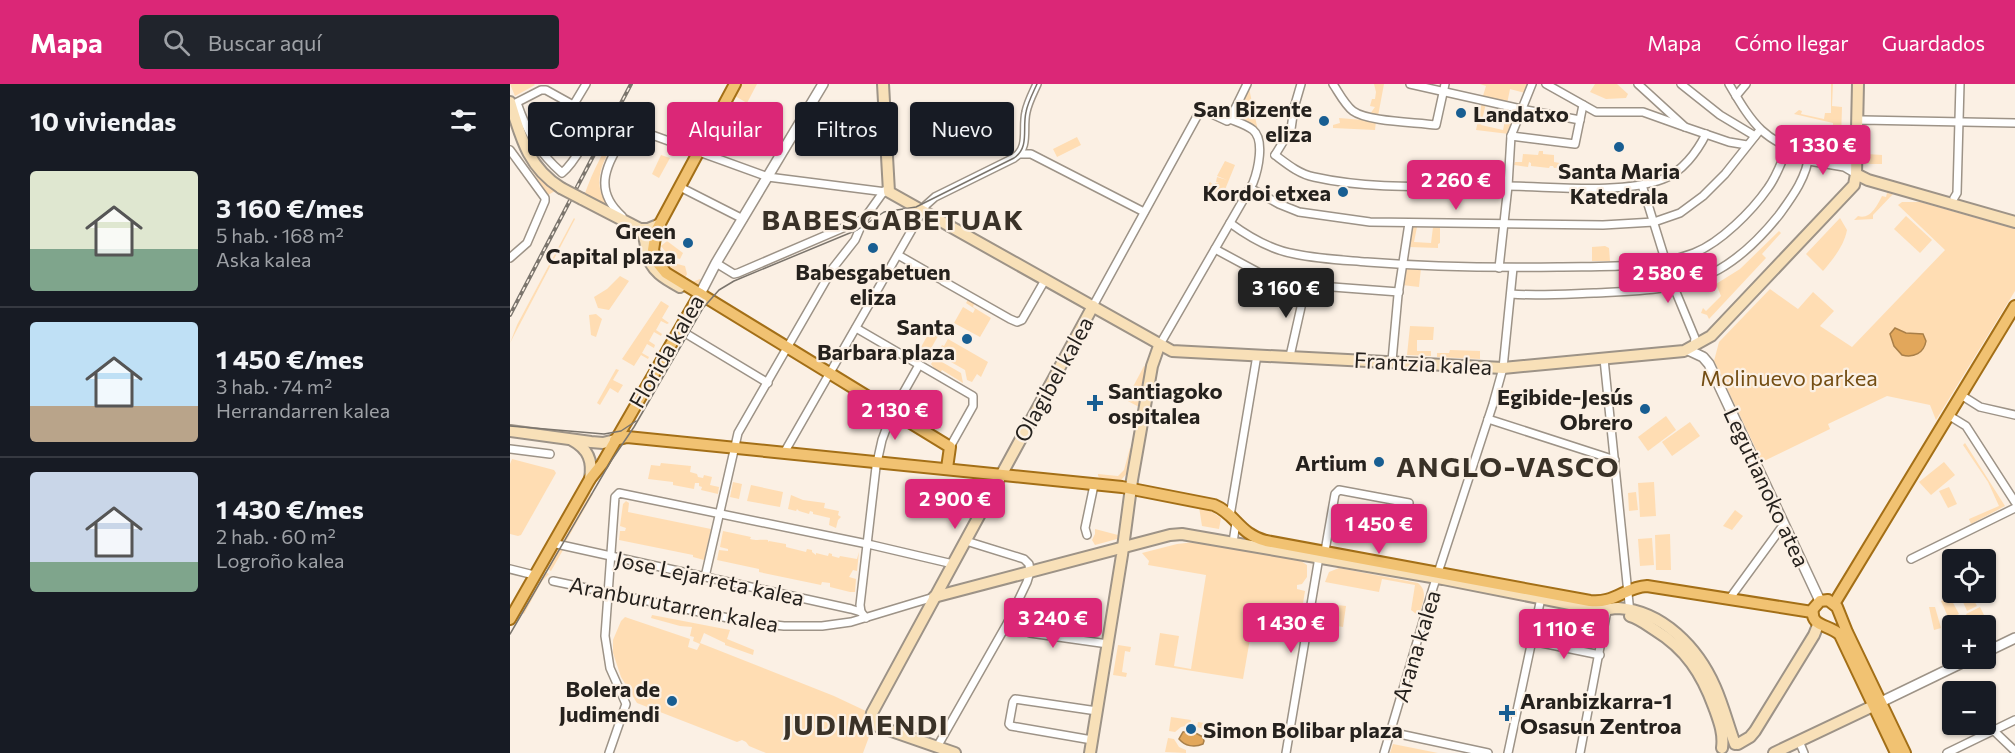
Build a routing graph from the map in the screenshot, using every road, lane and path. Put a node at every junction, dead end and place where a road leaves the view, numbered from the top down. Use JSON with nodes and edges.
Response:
{"nodes":[{"id":1,"x":585,"y":84,"type":"edge"},
{"id":2,"x":735,"y":84,"type":"edge"},
{"id":3,"x":823,"y":84,"type":"edge"},
{"id":4,"x":883,"y":84,"type":"edge"},
{"id":5,"x":1038,"y":84,"type":"edge"},
{"id":6,"x":1247,"y":84,"type":"edge"},
{"id":7,"x":1301,"y":84,"type":"edge"},
{"id":8,"x":1333,"y":84,"type":"edge"},
{"id":9,"x":1410,"y":84,"type":"edge"},
{"id":10,"x":1532,"y":84,"type":"edge"},
{"id":11,"x":1546,"y":84,"type":"edge"},
{"id":12,"x":1638,"y":84,"type":"edge"},
{"id":13,"x":1681,"y":84,"type":"edge"},
{"id":14,"x":1729,"y":84,"type":"edge"},
{"id":15,"x":1746,"y":84,"type":"edge"},
{"id":16,"x":1858,"y":84,"type":"edge"},
{"id":17,"x":1960,"y":84,"type":"edge"},
{"id":18,"x":1556,"y":86,"type":"edge"},
{"id":19,"x":545,"y":88,"type":"edge"},
{"id":20,"x":1445,"y":88,"type":"edge"},
{"id":21,"x":1736,"y":96,"type":"junction"},
{"id":22,"x":570,"y":102,"type":"edge"},
{"id":23,"x":575,"y":102,"type":"edge"},
{"id":24,"x":725,"y":102,"type":"edge"},
{"id":25,"x":1583,"y":105,"type":"junction"},
{"id":26,"x":512,"y":109,"type":"edge"},
{"id":27,"x":1521,"y":109,"type":"junction"},
{"id":28,"x":1230,"y":119,"type":"junction"},
{"id":29,"x":1580,"y":120,"type":"junction"},
{"id":30,"x":1857,"y":122,"type":"junction"},
{"id":31,"x":1959,"y":122,"type":"junction"},
{"id":32,"x":2015,"y":123,"type":"edge"},
{"id":33,"x":1685,"y":127,"type":"junction"},
{"id":34,"x":528,"y":133,"type":"edge"},
{"id":35,"x":1758,"y":133,"type":"junction"},
{"id":36,"x":1706,"y":134,"type":"junction"},
{"id":37,"x":1511,"y":136,"type":"junction"},
{"id":38,"x":667,"y":141,"type":"edge"},
{"id":39,"x":1747,"y":145,"type":"junction"},
{"id":40,"x":1788,"y":147,"type":"junction"},
{"id":41,"x":785,"y":148,"type":"joint"},
{"id":42,"x":1857,"y":148,"type":"junction"},
{"id":43,"x":510,"y":150,"type":"edge"},
{"id":44,"x":1021,"y":152,"type":"junction"},
{"id":45,"x":1260,"y":155,"type":"junction"},
{"id":46,"x":1275,"y":155,"type":"junction"},
{"id":47,"x":545,"y":156,"type":"edge"},
{"id":48,"x":576,"y":156,"type":"edge"},
{"id":49,"x":697,"y":156,"type":"edge"},
{"id":50,"x":708,"y":156,"type":"edge"},
{"id":51,"x":1809,"y":157,"type":"junction"},
{"id":52,"x":1845,"y":161,"type":"junction"},
{"id":53,"x":1856,"y":171,"type":"junction"},
{"id":54,"x":768,"y":177,"type":"junction"},
{"id":55,"x":1642,"y":184,"type":"junction"},
{"id":56,"x":1508,"y":186,"type":"junction"},
{"id":57,"x":680,"y":187,"type":"junction"},
{"id":58,"x":1250,"y":188,"type":"junction"},
{"id":59,"x":887,"y":192,"type":"junction"},
{"id":60,"x":1954,"y":198,"type":"junction"},
{"id":61,"x":923,"y":210,"type":"junction"},
{"id":62,"x":1144,"y":212,"type":"junction"},
{"id":63,"x":2015,"y":215,"type":"edge"},
{"id":64,"x":743,"y":219,"type":"junction"},
{"id":65,"x":864,"y":219,"type":"junction"},
{"id":66,"x":1654,"y":222,"type":"junction"},
{"id":67,"x":2015,"y":222,"type":"edge"},
{"id":68,"x":1230,"y":223,"type":"junction"},
{"id":69,"x":1409,"y":223,"type":"junction"},
{"id":70,"x":1504,"y":224,"type":"junction"},
{"id":71,"x":637,"y":227,"type":"junction"},
{"id":72,"x":658,"y":227,"type":"junction"},
{"id":73,"x":1215,"y":249,"type":"junction"},
{"id":74,"x":898,"y":255,"type":"junction"},
{"id":75,"x":510,"y":258,"type":"edge"},
{"id":76,"x":1665,"y":260,"type":"junction"},
{"id":77,"x":716,"y":263,"type":"junction"},
{"id":78,"x":1403,"y":265,"type":"junction"},
{"id":79,"x":1498,"y":268,"type":"junction"},
{"id":80,"x":1513,"y":268,"type":"junction"},
{"id":81,"x":1045,"y":280,"type":"junction"},
{"id":82,"x":1306,"y":285,"type":"junction"},
{"id":83,"x":1673,"y":285,"type":"junction"},
{"id":84,"x":1399,"y":292,"type":"junction"},
{"id":85,"x":1511,"y":294,"type":"junction"},
{"id":86,"x":699,"y":296,"type":"junction"},
{"id":87,"x":1093,"y":306,"type":"junction"},
{"id":88,"x":2015,"y":306,"type":"edge"},
{"id":89,"x":856,"y":328,"type":"junction"},
{"id":90,"x":680,"y":330,"type":"junction"},
{"id":91,"x":1160,"y":346,"type":"junction"},
{"id":92,"x":788,"y":348,"type":"junction"},
{"id":93,"x":1691,"y":349,"type":"junction"},
{"id":94,"x":1257,"y":355,"type":"junction"},
{"id":95,"x":1290,"y":356,"type":"junction"},
{"id":96,"x":1604,"y":359,"type":"junction"},
{"id":97,"x":1392,"y":361,"type":"junction"},
{"id":98,"x":918,"y":364,"type":"junction"},
{"id":99,"x":1503,"y":368,"type":"junction"},
{"id":100,"x":830,"y":374,"type":"junction"},
{"id":101,"x":768,"y":383,"type":"junction"},
{"id":102,"x":1961,"y":395,"type":"junction"},
{"id":103,"x":892,"y":413,"type":"junction"},
{"id":104,"x":1948,"y":415,"type":"junction"},
{"id":105,"x":2015,"y":415,"type":"edge"},
{"id":106,"x":1488,"y":419,"type":"junction"},
{"id":107,"x":510,"y":431,"type":"edge"},
{"id":108,"x":563,"y":437,"type":"junction"},
{"id":109,"x":615,"y":440,"type":"junction"},
{"id":110,"x":950,"y":447,"type":"junction"},
{"id":111,"x":734,"y":448,"type":"junction"},
{"id":112,"x":510,"y":449,"type":"edge"},
{"id":113,"x":784,"y":453,"type":"junction"},
{"id":114,"x":550,"y":454,"type":"dead end"},
{"id":115,"x":1615,"y":460,"type":"junction"},
{"id":116,"x":877,"y":462,"type":"junction"},
{"id":117,"x":947,"y":468,"type":"junction"},
{"id":118,"x":1001,"y":476,"type":"junction"},
{"id":119,"x":590,"y":479,"type":"junction"},
{"id":120,"x":1094,"y":485,"type":"junction"},
{"id":121,"x":1131,"y":488,"type":"junction"},
{"id":122,"x":2015,"y":502,"type":"edge"},
{"id":123,"x":1409,"y":503,"type":"dead end"},
{"id":124,"x":2015,"y":508,"type":"edge"},
{"id":125,"x":720,"y":514,"type":"junction"},
{"id":126,"x":1233,"y":519,"type":"junction"},
{"id":127,"x":1784,"y":524,"type":"junction"},
{"id":128,"x":1087,"y":535,"type":"dead end"},
{"id":129,"x":966,"y":541,"type":"junction"},
{"id":130,"x":1233,"y":542,"type":"junction"},
{"id":131,"x":552,"y":543,"type":"junction"},
{"id":132,"x":866,"y":544,"type":"junction"},
{"id":133,"x":1123,"y":547,"type":"junction"},
{"id":134,"x":1322,"y":555,"type":"junction"},
{"id":135,"x":611,"y":557,"type":"junction"},
{"id":136,"x":1911,"y":559,"type":"dead end"},
{"id":137,"x":953,"y":564,"type":"junction"},
{"id":138,"x":510,"y":569,"type":"edge"},
{"id":139,"x":1030,"y":572,"type":"junction"},
{"id":140,"x":534,"y":575,"type":"junction"},
{"id":141,"x":1438,"y":575,"type":"junction"},
{"id":142,"x":705,"y":577,"type":"junction"},
{"id":143,"x":1628,"y":579,"type":"junction"},
{"id":144,"x":553,"y":581,"type":"dead end"},
{"id":145,"x":1643,"y":586,"type":"junction"},
{"id":146,"x":1628,"y":591,"type":"junction"},
{"id":147,"x":607,"y":593,"type":"junction"},
{"id":148,"x":934,"y":597,"type":"junction"},
{"id":149,"x":1541,"y":598,"type":"junction"},
{"id":150,"x":1730,"y":598,"type":"junction"},
{"id":151,"x":1590,"y":601,"type":"junction"},
{"id":152,"x":1820,"y":601,"type":"junction"},
{"id":153,"x":1836,"y":607,"type":"junction"},
{"id":154,"x":1608,"y":609,"type":"junction"},
{"id":155,"x":1812,"y":612,"type":"junction"},
{"id":156,"x":1631,"y":614,"type":"junction"},
{"id":157,"x":863,"y":615,"type":"junction"},
{"id":158,"x":510,"y":619,"type":"edge"},
{"id":159,"x":1008,"y":622,"type":"junction"},
{"id":160,"x":1823,"y":626,"type":"junction"},
{"id":161,"x":2015,"y":638,"type":"edge"},
{"id":162,"x":1532,"y":641,"type":"junction"},
{"id":163,"x":1108,"y":644,"type":"junction"},
{"id":164,"x":1996,"y":647,"type":"edge"},
{"id":165,"x":1600,"y":655,"type":"junction"},
{"id":166,"x":1949,"y":669,"type":"edge"},
{"id":167,"x":1877,"y":704,"type":"junction"},
{"id":168,"x":1097,"y":711,"type":"junction"},
{"id":169,"x":2015,"y":720,"type":"edge"},
{"id":170,"x":1996,"y":729,"type":"edge"},
{"id":171,"x":1390,"y":732,"type":"junction"},
{"id":172,"x":1996,"y":733,"type":"edge"},
{"id":173,"x":1985,"y":735,"type":"edge"},
{"id":174,"x":1092,"y":740,"type":"junction"},
{"id":175,"x":1799,"y":741,"type":"junction"},
{"id":176,"x":1739,"y":747,"type":"edge"},
{"id":177,"x":942,"y":750,"type":"edge"},
{"id":178,"x":1960,"y":750,"type":"edge"},
{"id":179,"x":1721,"y":751,"type":"edge"},
{"id":180,"x":2015,"y":751,"type":"edge"},
{"id":181,"x":609,"y":753,"type":"edge"},
{"id":182,"x":955,"y":753,"type":"edge"},
{"id":183,"x":1090,"y":753,"type":"edge"},
{"id":184,"x":1286,"y":753,"type":"edge"},
{"id":185,"x":1384,"y":753,"type":"edge"},
{"id":186,"x":1488,"y":753,"type":"edge"},
{"id":187,"x":1509,"y":753,"type":"edge"},
{"id":188,"x":1580,"y":753,"type":"edge"},
{"id":189,"x":1774,"y":753,"type":"edge"},
{"id":190,"x":1804,"y":753,"type":"edge"},
{"id":191,"x":1896,"y":753,"type":"edge"},
{"id":192,"x":1905,"y":753,"type":"edge"},
{"id":193,"x":1947,"y":753,"type":"edge"}],
"edges":[{"from":1,"to":23,"type":"street"},
{"from":2,"to":24,"type":"main road"},
{"from":3,"to":41,"type":"street","name":"Florida kalea"},
{"from":4,"to":59,"type":"main road"},
{"from":5,"to":44,"type":"street"},
{"from":6,"to":28,"type":"street"},
{"from":7,"to":46,"type":"street"},
{"from":8,"to":20,"type":"street"},
{"from":9,"to":20,"type":"street"},
{"from":10,"to":27,"type":"street"},
{"from":11,"to":18,"type":"street"},
{"from":12,"to":33,"type":"street"},
{"from":13,"to":35,"type":"street"},
{"from":14,"to":21,"type":"street"},
{"from":15,"to":21,"type":"street"},
{"from":16,"to":30,"type":"main road"},
{"from":17,"to":31,"type":"street"},
{"from":18,"to":25,"type":"street"},
{"from":19,"to":22,"type":"street"},
{"from":19,"to":26,"type":"street"},
{"from":20,"to":27,"type":"street"},
{"from":21,"to":35,"type":"street"},
{"from":25,"to":29,"type":"street"},
{"from":25,"to":33,"type":"street"},
{"from":26,"to":34,"type":"street"},
{"from":26,"to":71,"type":"main road","bridge":true},
{"from":27,"to":29,"type":"street"},
{"from":27,"to":37,"type":"street"},
{"from":28,"to":45,"type":"street"},
{"from":28,"to":62,"type":"street","name":"Olagibel kalea"},
{"from":29,"to":37,"type":"street"},
{"from":30,"to":31,"type":"street"},
{"from":30,"to":42,"type":"main road"},
{"from":31,"to":32,"type":"street"},
{"from":31,"to":60,"type":"street"},
{"from":33,"to":36,"type":"street"},
{"from":35,"to":39,"type":"street"},
{"from":35,"to":40,"type":"street"},
{"from":36,"to":39,"type":"street"},
{"from":36,"to":55,"type":"street"},
{"from":37,"to":56,"type":"street"},
{"from":38,"to":71,"type":"street"},
{"from":39,"to":66,"type":"street"},
{"from":40,"to":51,"type":"street"},
{"from":40,"to":76,"type":"street"},
{"from":41,"to":54,"type":"street","name":"Florida kalea"},
{"from":42,"to":52,"type":"street"},
{"from":42,"to":53,"type":"main road"},
{"from":43,"to":75,"type":"street"},
{"from":44,"to":61,"type":"street"},
{"from":44,"to":62,"type":"street"},
{"from":45,"to":46,"type":"street"},
{"from":45,"to":58,"type":"street"},
{"from":46,"to":56,"type":"street"},
{"from":47,"to":48,"type":"street"},
{"from":49,"to":57,"type":"main road"},
{"from":50,"to":54,"type":"street"},
{"from":51,"to":52,"type":"street"},
{"from":51,"to":53,"type":"street"},
{"from":51,"to":83,"type":"street"},
{"from":52,"to":53,"type":"street"},
{"from":53,"to":60,"type":"main road"},
{"from":53,"to":67,"type":"main road"},
{"from":53,"to":93,"type":"main road"},
{"from":54,"to":59,"type":"street"},
{"from":54,"to":64,"type":"street","name":"Florida kalea"},
{"from":55,"to":56,"type":"street"},
{"from":55,"to":66,"type":"street"},
{"from":56,"to":70,"type":"street"},
{"from":57,"to":64,"type":"street"},
{"from":57,"to":72,"type":"main road"},
{"from":58,"to":68,"type":"street"},
{"from":58,"to":69,"type":"street"},
{"from":59,"to":61,"type":"main road","name":"Frantzia kalea"},
{"from":59,"to":65,"type":"street"},
{"from":60,"to":63,"type":"main road"},
{"from":61,"to":74,"type":"street"},
{"from":61,"to":81,"type":"main road","name":"Frantzia kalea"},
{"from":62,"to":87,"type":"street","name":"Olagibel kalea"},
{"from":64,"to":77,"type":"street","name":"Florida kalea"},
{"from":65,"to":77,"type":"street"},
{"from":65,"to":92,"type":"street"},
{"from":66,"to":70,"type":"street"},
{"from":66,"to":76,"type":"street"},
{"from":68,"to":73,"type":"street"},
{"from":68,"to":78,"type":"street"},
{"from":69,"to":70,"type":"street"},
{"from":69,"to":78,"type":"street"},
{"from":70,"to":79,"type":"street"},
{"from":71,"to":72,"type":"main road"},
{"from":71,"to":86,"type":"main road"},
{"from":72,"to":86,"type":"main road"},
{"from":73,"to":82,"type":"street"},
{"from":73,"to":91,"type":"street"},
{"from":74,"to":81,"type":"street"},
{"from":74,"to":89,"type":"street"},
{"from":76,"to":80,"type":"street"},
{"from":76,"to":83,"type":"street"},
{"from":77,"to":86,"type":"street","name":"Florida kalea"},
{"from":78,"to":79,"type":"street"},
{"from":78,"to":84,"type":"street"},
{"from":79,"to":80,"type":"street"},
{"from":80,"to":85,"type":"street","name":"Arana kalea"},
{"from":81,"to":87,"type":"main road","name":"Frantzia kalea"},
{"from":82,"to":84,"type":"street"},
{"from":82,"to":95,"type":"street"},
{"from":83,"to":85,"type":"street"},
{"from":83,"to":93,"type":"street"},
{"from":84,"to":97,"type":"street"},
{"from":85,"to":99,"type":"street","name":"Arana kalea"},
{"from":86,"to":90,"type":"main road","name":"Florida kalea"},
{"from":86,"to":92,"type":"main road"},
{"from":87,"to":91,"type":"main road","name":"Frantzia kalea"},
{"from":87,"to":118,"type":"main road","name":"Olagibel kalea"},
{"from":88,"to":102,"type":"main road"},
{"from":89,"to":98,"type":"street"},
{"from":89,"to":100,"type":"street"},
{"from":90,"to":101,"type":"street"},
{"from":90,"to":109,"type":"main road","name":"Florida kalea"},
{"from":91,"to":94,"type":"main road","name":"Frantzia kalea"},
{"from":91,"to":121,"type":"main road"},
{"from":92,"to":100,"type":"main road"},
{"from":92,"to":101,"type":"street"},
{"from":93,"to":96,"type":"main road","name":"Frantzia kalea"},
{"from":93,"to":127,"type":"street","name":"Legutianoko atea"},
{"from":94,"to":95,"type":"main road","name":"Frantzia kalea"},
{"from":94,"to":126,"type":"street"},
{"from":95,"to":97,"type":"main road","name":"Frantzia kalea"},
{"from":96,"to":99,"type":"main road","name":"Frantzia kalea"},
{"from":96,"to":115,"type":"street"},
{"from":97,"to":99,"type":"main road","name":"Frantzia kalea"},
{"from":98,"to":103,"type":"street"},
{"from":98,"to":110,"type":"street"},
{"from":99,"to":106,"type":"street","name":"Arana kalea"},
{"from":100,"to":103,"type":"main road"},
{"from":100,"to":113,"type":"street"},
{"from":101,"to":111,"type":"street"},
{"from":102,"to":104,"type":"main road"},
{"from":102,"to":105,"type":"street"},
{"from":103,"to":110,"type":"main road"},
{"from":103,"to":116,"type":"street"},
{"from":104,"to":122,"type":"street"},
{"from":104,"to":153,"type":"main road"},
{"from":106,"to":115,"type":"street"},
{"from":106,"to":141,"type":"street","name":"Arana kalea"},
{"from":107,"to":108,"type":"main road"},
{"from":108,"to":109,"type":"main road"},
{"from":108,"to":119,"type":"main road"},
{"from":109,"to":111,"type":"main road"},
{"from":109,"to":119,"type":"main road","name":"Florida kalea"},
{"from":110,"to":117,"type":"main road"},
{"from":111,"to":113,"type":"main road"},
{"from":111,"to":125,"type":"street"},
{"from":112,"to":114,"type":"street"},
{"from":113,"to":116,"type":"main road"},
{"from":115,"to":143,"type":"street"},
{"from":116,"to":117,"type":"main road"},
{"from":116,"to":132,"type":"street"},
{"from":117,"to":118,"type":"main road"},
{"from":118,"to":120,"type":"main road"},
{"from":118,"to":129,"type":"main road","name":"Olagibel kalea"},
{"from":119,"to":131,"type":"main road","name":"Florida kalea"},
{"from":120,"to":121,"type":"main road"},
{"from":120,"to":128,"type":"street"},
{"from":121,"to":126,"type":"main road"},
{"from":121,"to":133,"type":"main road"},
{"from":123,"to":134,"type":"street"},
{"from":124,"to":136,"type":"street"},
{"from":125,"to":132,"type":"street"},
{"from":125,"to":135,"type":"street"},
{"from":125,"to":142,"type":"street"},
{"from":126,"to":130,"type":"street"},
{"from":126,"to":134,"type":"main road"},
{"from":127,"to":150,"type":"street"},
{"from":127,"to":152,"type":"street","name":"Legutianoko atea"},
{"from":129,"to":137,"type":"main road","name":"Olagibel kalea"},
{"from":129,"to":139,"type":"street"},
{"from":130,"to":133,"type":"main road"},
{"from":130,"to":134,"type":"main road"},
{"from":131,"to":135,"type":"street","name":"Jose Lejarreta kalea"},
{"from":131,"to":140,"type":"main road","name":"Florida kalea"},
{"from":132,"to":137,"type":"street"},
{"from":132,"to":157,"type":"street"},
{"from":133,"to":139,"type":"main road"},
{"from":133,"to":163,"type":"main road"},
{"from":134,"to":141,"type":"main road"},
{"from":134,"to":184,"type":"street"},
{"from":135,"to":142,"type":"street","name":"Jose Lejarreta kalea"},
{"from":135,"to":147,"type":"street"},
{"from":137,"to":148,"type":"main road","name":"Olagibel kalea"},
{"from":138,"to":140,"type":"street"},
{"from":139,"to":148,"type":"main road"},
{"from":139,"to":159,"type":"street"},
{"from":140,"to":158,"type":"main road","name":"Florida kalea"},
{"from":141,"to":149,"type":"main road"},
{"from":141,"to":151,"type":"main road"},
{"from":141,"to":171,"type":"street","name":"Arana kalea"},
{"from":142,"to":157,"type":"street","name":"Jose Lejarreta kalea"},
{"from":143,"to":145,"type":"street"},
{"from":143,"to":146,"type":"street"},
{"from":144,"to":147,"type":"street","name":"Aranburutarren kalea"},
{"from":145,"to":146,"type":"main road"},
{"from":145,"to":150,"type":"main road"},
{"from":146,"to":151,"type":"main road"},
{"from":146,"to":156,"type":"street"},
{"from":147,"to":157,"type":"street","name":"Aranburutarren kalea"},
{"from":147,"to":181,"type":"street"},
{"from":148,"to":157,"type":"street","name":"Aranburutarren kalea"},
{"from":148,"to":177,"type":"main road","name":"Olagibel kalea"},
{"from":149,"to":154,"type":"main road"},
{"from":149,"to":162,"type":"street"},
{"from":150,"to":155,"type":"main road"},
{"from":151,"to":154,"type":"main road"},
{"from":152,"to":153,"type":"main road"},
{"from":152,"to":155,"type":"main road"},
{"from":153,"to":160,"type":"main road"},
{"from":153,"to":167,"type":"main road"},
{"from":154,"to":156,"type":"main road"},
{"from":154,"to":165,"type":"street"},
{"from":155,"to":160,"type":"main road"},
{"from":156,"to":176,"type":"main road"},
{"from":156,"to":179,"type":"main road"},
{"from":159,"to":163,"type":"street"},
{"from":159,"to":177,"type":"street"},
{"from":160,"to":167,"type":"main road"},
{"from":160,"to":176,"type":"main road"},
{"from":161,"to":164,"type":"street"},
{"from":162,"to":165,"type":"street"},
{"from":162,"to":187,"type":"street"},
{"from":163,"to":168,"type":"main road"},
{"from":165,"to":188,"type":"street"},
{"from":166,"to":167,"type":"street"},
{"from":167,"to":175,"type":"main road"},
{"from":167,"to":191,"type":"main road"},
{"from":167,"to":192,"type":"main road"},
{"from":168,"to":174,"type":"main road"},
{"from":168,"to":174,"type":"street"},
{"from":169,"to":170,"type":"street"},
{"from":171,"to":185,"type":"street","name":"Arana kalea"},
{"from":171,"to":186,"type":"street"},
{"from":172,"to":180,"type":"street"},
{"from":173,"to":178,"type":"street"},
{"from":174,"to":183,"type":"main road"},
{"from":175,"to":189,"type":"main road"},
{"from":175,"to":190,"type":"street"},
{"from":176,"to":179,"type":"main road"},
{"from":177,"to":182,"type":"main road"},
{"from":178,"to":193,"type":"street"}]}
